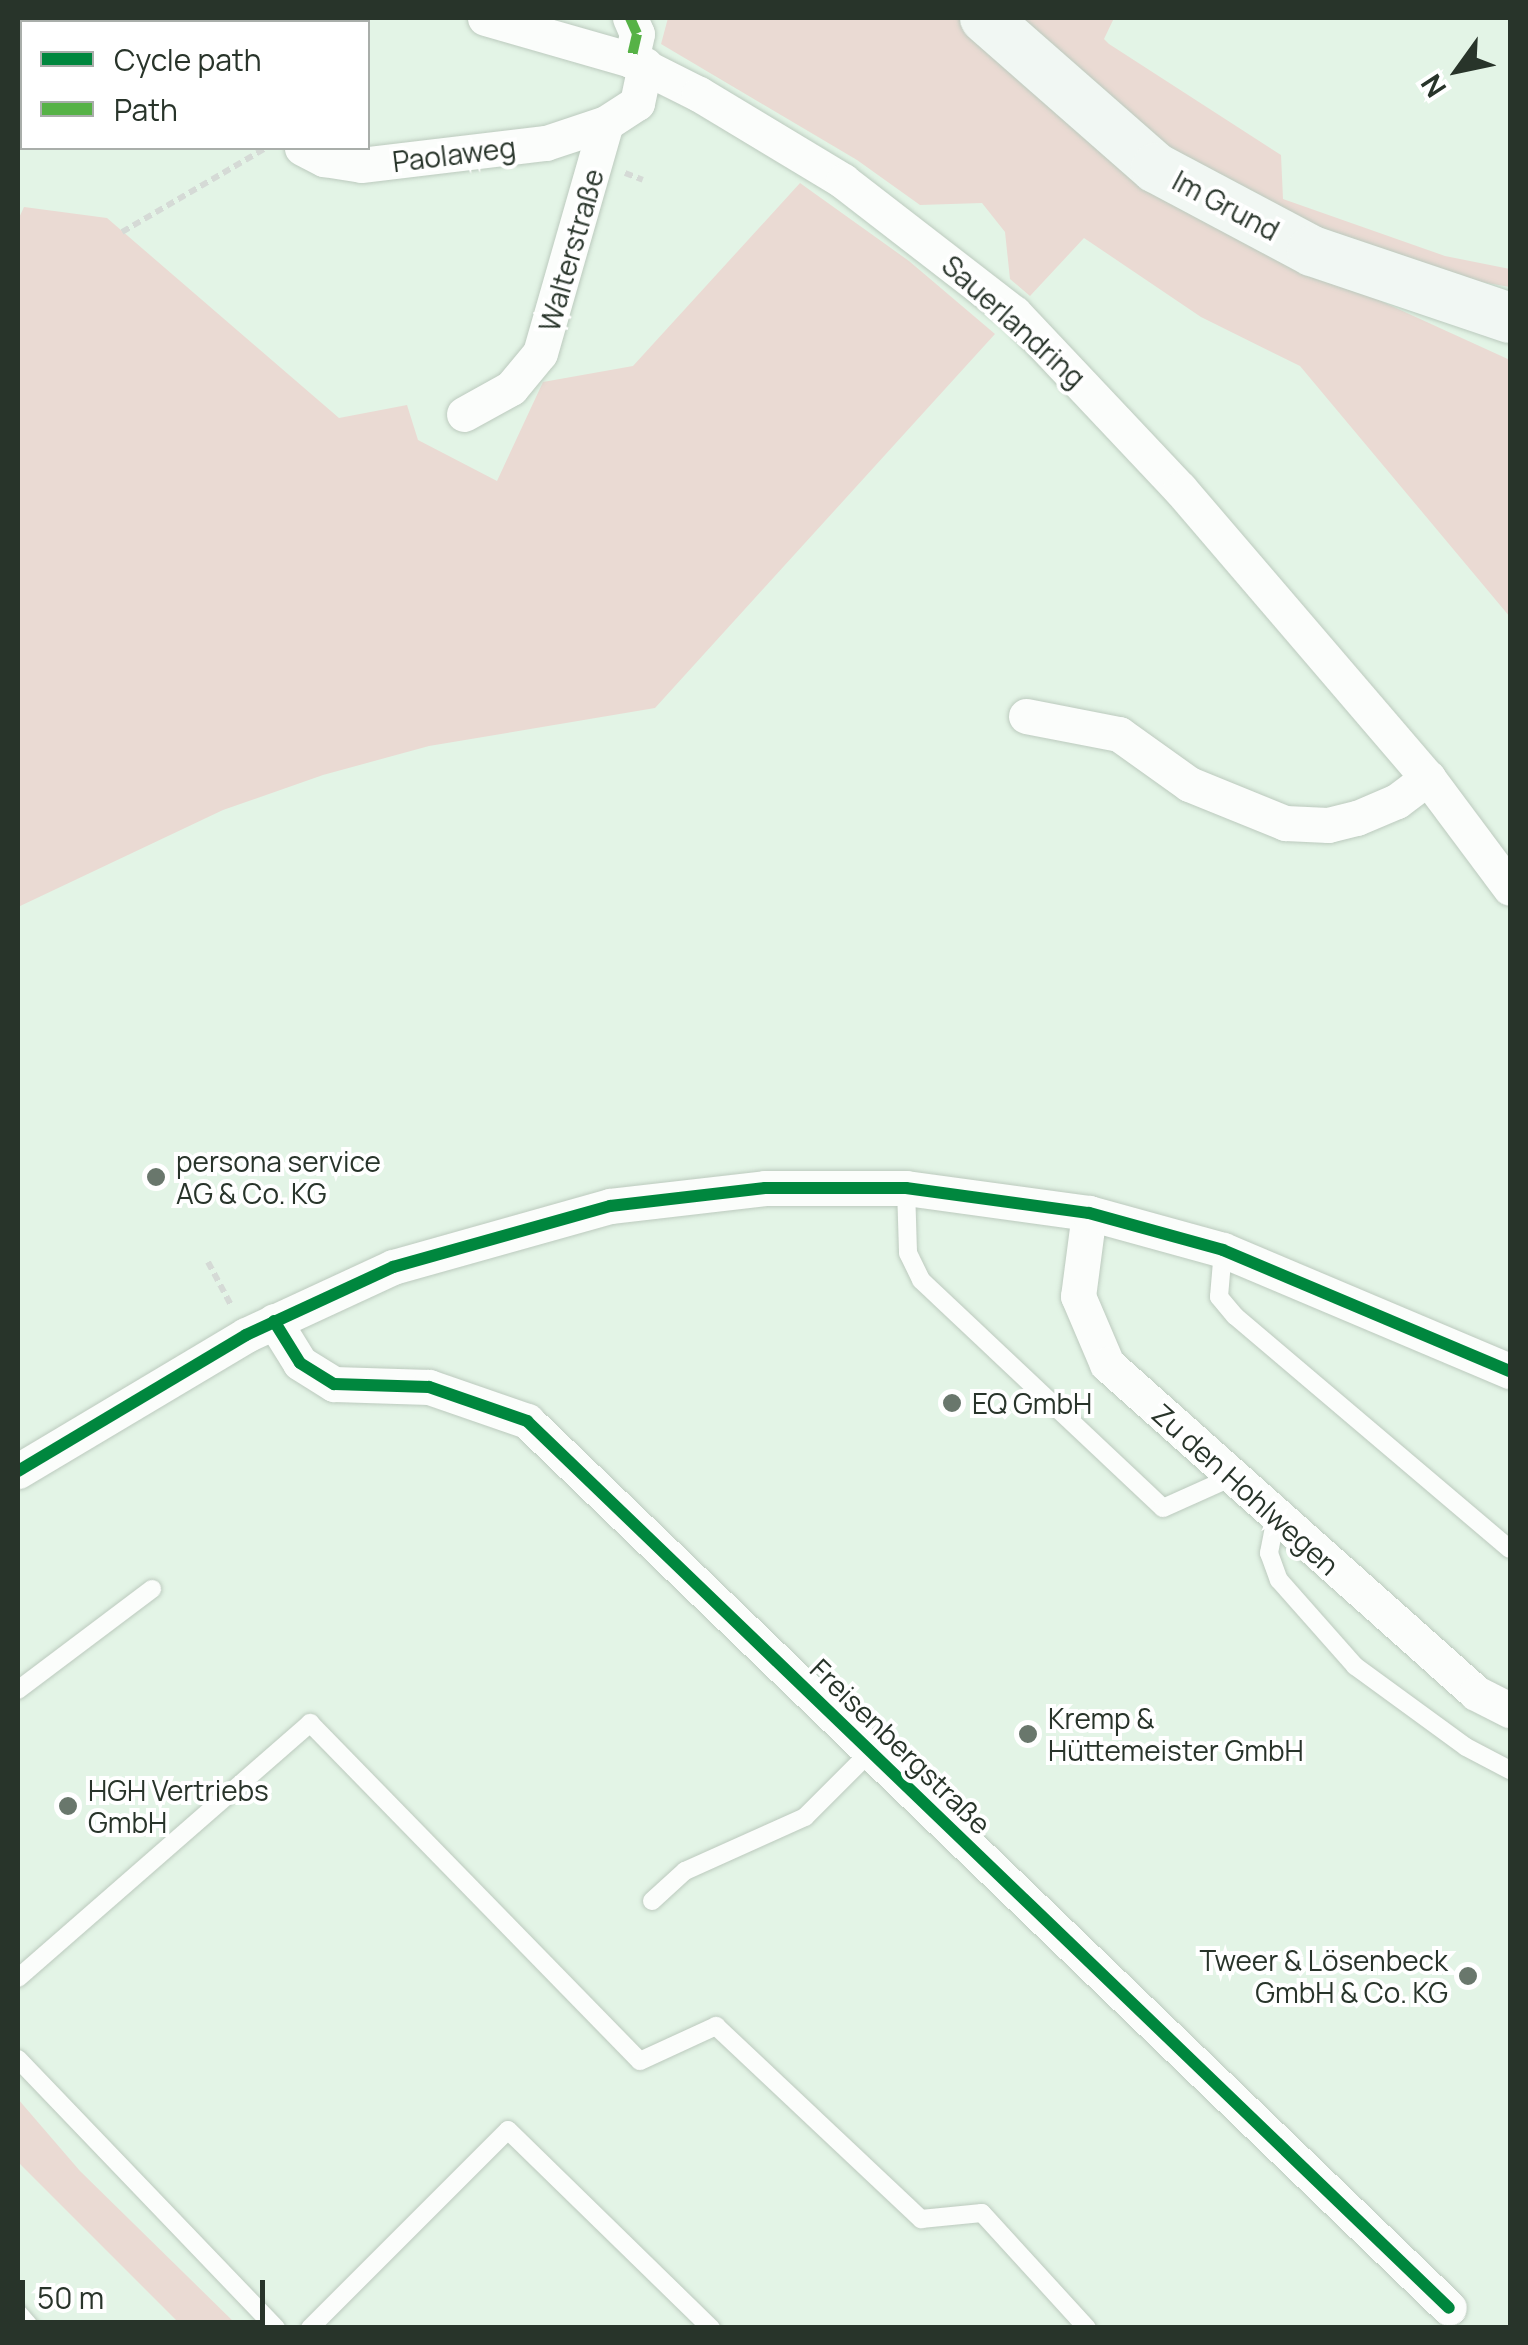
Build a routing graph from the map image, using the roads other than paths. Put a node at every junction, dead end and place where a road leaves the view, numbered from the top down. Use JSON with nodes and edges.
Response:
{"nodes":[{"id":1,"x":485,"y":18,"type":"edge"},
{"id":2,"x":630,"y":18,"type":"edge"},
{"id":3,"x":985,"y":18,"type":"edge"},
{"id":4,"x":638,"y":62,"type":"junction"},
{"id":5,"x":606,"y":123,"type":"junction"},
{"id":6,"x":306,"y":150,"type":"edge"},
{"id":7,"x":1510,"y":318,"type":"edge"},
{"id":8,"x":464,"y":414,"type":"dead end"},
{"id":9,"x":1026,"y":716,"type":"dead end"},
{"id":10,"x":1428,"y":778,"type":"junction"},
{"id":11,"x":1510,"y":888,"type":"edge"},
{"id":12,"x":906,"y":1188,"type":"junction"},
{"id":13,"x":1089,"y":1213,"type":"junction"},
{"id":14,"x":1223,"y":1250,"type":"junction"},
{"id":15,"x":260,"y":1328,"type":"junction"},
{"id":16,"x":1510,"y":1371,"type":"edge"},
{"id":17,"x":18,"y":1472,"type":"edge"},
{"id":18,"x":1230,"y":1478,"type":"junction"},
{"id":19,"x":1276,"y":1517,"type":"junction"},
{"id":20,"x":1510,"y":1548,"type":"edge"},
{"id":21,"x":152,"y":1589,"type":"dead end"},
{"id":22,"x":18,"y":1690,"type":"edge"},
{"id":23,"x":1510,"y":1710,"type":"edge"},
{"id":24,"x":871,"y":1751,"type":"junction"},
{"id":25,"x":1510,"y":1770,"type":"edge"},
{"id":26,"x":652,"y":1901,"type":"dead end"},
{"id":27,"x":18,"y":1978,"type":"edge"},
{"id":28,"x":18,"y":2059,"type":"edge"},
{"id":29,"x":1449,"y":2308,"type":"dead end"},
{"id":30,"x":18,"y":2313,"type":"edge"},
{"id":31,"x":31,"y":2328,"type":"edge"},
{"id":32,"x":276,"y":2328,"type":"edge"},
{"id":33,"x":310,"y":2328,"type":"edge"},
{"id":34,"x":711,"y":2328,"type":"edge"},
{"id":35,"x":1087,"y":2328,"type":"edge"}],
"edges":[{"from":1,"to":4,"type":"street","name":"Sauerlandring"},
{"from":2,"to":4,"type":"street"},
{"from":3,"to":7,"type":"main road","name":"Im Grund"},
{"from":4,"to":5,"type":"street","name":"Walterstraße"},
{"from":4,"to":10,"type":"street","name":"Sauerlandring"},
{"from":5,"to":6,"type":"street","name":"Paolaweg"},
{"from":5,"to":8,"type":"street","name":"Walterstraße"},
{"from":9,"to":10,"type":"street"},
{"from":10,"to":11,"type":"street","name":"Sauerlandring"},
{"from":12,"to":13,"type":"street"},
{"from":12,"to":15,"type":"street"},
{"from":12,"to":18,"type":"lane"},
{"from":13,"to":14,"type":"street"},
{"from":13,"to":18,"type":"street","name":"Zu den Hohlwegen"},
{"from":14,"to":16,"type":"street"},
{"from":14,"to":20,"type":"lane"},
{"from":15,"to":17,"type":"street"},
{"from":15,"to":24,"type":"street","name":"Freisenbergstraße"},
{"from":18,"to":19,"type":"street","name":"Zu den Hohlwegen"},
{"from":19,"to":23,"type":"street","name":"Zu den Hohlwegen"},
{"from":19,"to":25,"type":"lane"},
{"from":21,"to":22,"type":"lane"},
{"from":24,"to":26,"type":"lane"},
{"from":24,"to":29,"type":"street","name":"Freisenbergstraße"},
{"from":27,"to":35,"type":"lane"},
{"from":28,"to":32,"type":"lane"},
{"from":30,"to":31,"type":"lane"},
{"from":33,"to":34,"type":"lane"}]}
